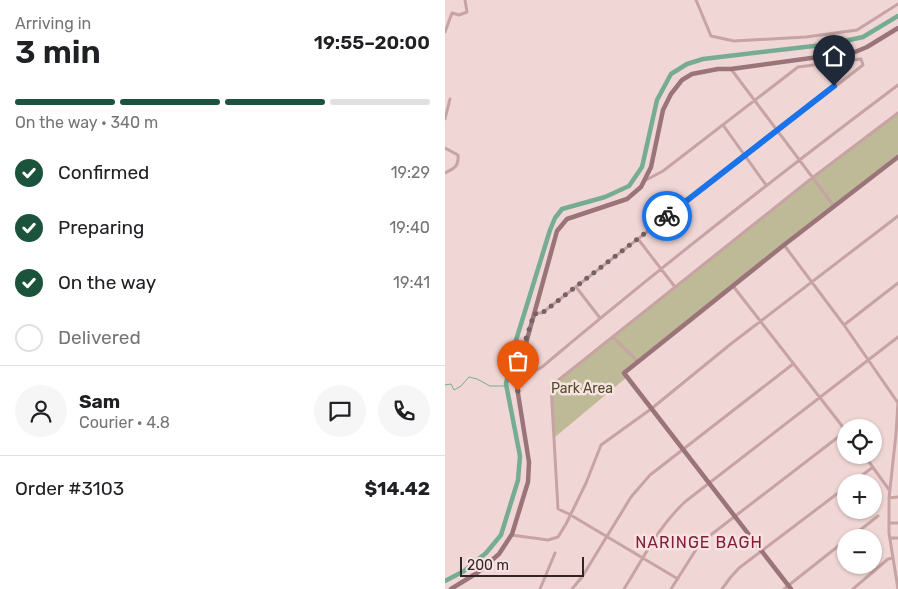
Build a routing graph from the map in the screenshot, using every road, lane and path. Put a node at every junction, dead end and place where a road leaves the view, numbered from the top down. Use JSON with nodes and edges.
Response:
{"nodes":[{"id":1,"x":465,"y":0,"type":"edge"},
{"id":2,"x":696,"y":0,"type":"edge"},
{"id":3,"x":898,"y":4,"type":"edge"},
{"id":4,"x":898,"y":28,"type":"edge"},
{"id":5,"x":445,"y":32,"type":"edge"},
{"id":6,"x":731,"y":69,"type":"junction"},
{"id":7,"x":898,"y":85,"type":"edge"},
{"id":8,"x":450,"y":99,"type":"dead end"},
{"id":9,"x":755,"y":101,"type":"junction"},
{"id":10,"x":898,"y":113,"type":"edge"},
{"id":11,"x":445,"y":119,"type":"edge"},
{"id":12,"x":723,"y":125,"type":"junction"},
{"id":13,"x":777,"y":130,"type":"junction"},
{"id":14,"x":445,"y":148,"type":"edge"},
{"id":15,"x":745,"y":155,"type":"junction"},
{"id":16,"x":898,"y":157,"type":"edge"},
{"id":17,"x":799,"y":160,"type":"junction"},
{"id":18,"x":445,"y":173,"type":"edge"},
{"id":19,"x":812,"y":178,"type":"junction"},
{"id":20,"x":645,"y":180,"type":"junction"},
{"id":21,"x":766,"y":185,"type":"junction"},
{"id":22,"x":834,"y":206,"type":"junction"},
{"id":23,"x":898,"y":216,"type":"edge"},
{"id":24,"x":638,"y":239,"type":"junction"},
{"id":25,"x":784,"y":245,"type":"junction"},
{"id":26,"x":661,"y":269,"type":"junction"},
{"id":27,"x":811,"y":283,"type":"junction"},
{"id":28,"x":898,"y":283,"type":"edge"},
{"id":29,"x":733,"y":286,"type":"junction"},
{"id":30,"x":576,"y":287,"type":"junction"},
{"id":31,"x":675,"y":287,"type":"junction"},
{"id":32,"x":534,"y":314,"type":"junction"},
{"id":33,"x":600,"y":318,"type":"junction"},
{"id":34,"x":760,"y":321,"type":"junction"},
{"id":35,"x":844,"y":325,"type":"junction"},
{"id":36,"x":613,"y":337,"type":"junction"},
{"id":37,"x":898,"y":337,"type":"edge"},
{"id":38,"x":868,"y":361,"type":"junction"},
{"id":39,"x":638,"y":362,"type":"junction"},
{"id":40,"x":793,"y":364,"type":"junction"},
{"id":41,"x":517,"y":376,"type":"junction"},
{"id":42,"x":819,"y":397,"type":"junction"},
{"id":43,"x":898,"y":402,"type":"edge"},
{"id":44,"x":651,"y":409,"type":"junction"},
{"id":45,"x":837,"y":420,"type":"edge"},
{"id":46,"x":897,"y":434,"type":"edge"},
{"id":47,"x":837,"y":438,"type":"edge"},
{"id":48,"x":683,"y":449,"type":"junction"},
{"id":49,"x":871,"y":464,"type":"edge"},
{"id":50,"x":873,"y":467,"type":"junction"},
{"id":51,"x":864,"y":474,"type":"edge"},
{"id":52,"x":708,"y":483,"type":"junction"},
{"id":53,"x":890,"y":491,"type":"junction"},
{"id":54,"x":837,"y":494,"type":"edge"},
{"id":55,"x":898,"y":497,"type":"edge"},
{"id":56,"x":889,"y":498,"type":"junction"},
{"id":57,"x":569,"y":514,"type":"junction"},
{"id":58,"x":735,"y":517,"type":"junction"},
{"id":59,"x":874,"y":519,"type":"edge"},
{"id":60,"x":889,"y":523,"type":"junction"},
{"id":61,"x":898,"y":523,"type":"edge"},
{"id":62,"x":861,"y":529,"type":"edge"},
{"id":63,"x":511,"y":535,"type":"junction"},
{"id":64,"x":607,"y":536,"type":"junction"},
{"id":65,"x":890,"y":538,"type":"junction"},
{"id":66,"x":898,"y":538,"type":"edge"},
{"id":67,"x":837,"y":547,"type":"edge"},
{"id":68,"x":763,"y":551,"type":"junction"},
{"id":69,"x":555,"y":553,"type":"dead end"},
{"id":70,"x":644,"y":558,"type":"junction"},
{"id":71,"x":892,"y":558,"type":"junction"},
{"id":72,"x":896,"y":575,"type":"edge"},
{"id":73,"x":678,"y":580,"type":"junction"},
{"id":74,"x":788,"y":588,"type":"edge"},
{"id":75,"x":451,"y":589,"type":"edge"},
{"id":76,"x":540,"y":589,"type":"edge"},
{"id":77,"x":572,"y":589,"type":"edge"},
{"id":78,"x":624,"y":589,"type":"edge"},
{"id":79,"x":671,"y":589,"type":"edge"},
{"id":80,"x":722,"y":589,"type":"edge"},
{"id":81,"x":853,"y":589,"type":"edge"},
{"id":82,"x":898,"y":589,"type":"edge"}],
"edges":[{"from":1,"to":5,"type":"street"},
{"from":2,"to":3,"type":"street"},
{"from":4,"to":6,"type":"street"},
{"from":6,"to":9,"type":"street"},
{"from":6,"to":20,"type":"street"},
{"from":7,"to":17,"type":"street"},
{"from":8,"to":11,"type":"street"},
{"from":9,"to":12,"type":"street"},
{"from":9,"to":13,"type":"street"},
{"from":9,"to":13,"type":"street"},
{"from":10,"to":19,"type":"street"},
{"from":12,"to":15,"type":"street"},
{"from":12,"to":20,"type":"street"},
{"from":13,"to":15,"type":"street"},
{"from":13,"to":17,"type":"street"},
{"from":14,"to":18,"type":"street"},
{"from":15,"to":21,"type":"street"},
{"from":15,"to":24,"type":"street"},
{"from":16,"to":22,"type":"street"},
{"from":17,"to":19,"type":"street"},
{"from":17,"to":21,"type":"street"},
{"from":19,"to":22,"type":"street"},
{"from":19,"to":31,"type":"street"},
{"from":20,"to":32,"type":"street"},
{"from":21,"to":26,"type":"street"},
{"from":22,"to":25,"type":"street"},
{"from":23,"to":27,"type":"street"},
{"from":24,"to":26,"type":"street"},
{"from":24,"to":30,"type":"street"},
{"from":25,"to":27,"type":"street"},
{"from":25,"to":29,"type":"street"},
{"from":26,"to":31,"type":"street"},
{"from":26,"to":33,"type":"street"},
{"from":27,"to":34,"type":"street"},
{"from":27,"to":35,"type":"street"},
{"from":28,"to":35,"type":"street"},
{"from":29,"to":34,"type":"street"},
{"from":29,"to":39,"type":"street"},
{"from":30,"to":32,"type":"street"},
{"from":30,"to":33,"type":"street"},
{"from":31,"to":36,"type":"street"},
{"from":32,"to":41,"type":"street"},
{"from":33,"to":41,"type":"street"},
{"from":34,"to":40,"type":"street"},
{"from":34,"to":44,"type":"street"},
{"from":35,"to":38,"type":"street"},
{"from":36,"to":39,"type":"street"},
{"from":36,"to":57,"type":"street"},
{"from":37,"to":38,"type":"street"},
{"from":38,"to":42,"type":"street"},
{"from":38,"to":43,"type":"street"},
{"from":39,"to":44,"type":"street"},
{"from":40,"to":42,"type":"street"},
{"from":40,"to":48,"type":"street"},
{"from":41,"to":63,"type":"street"},
{"from":42,"to":45,"type":"street"},
{"from":42,"to":52,"type":"street"},
{"from":43,"to":46,"type":"street"},
{"from":44,"to":48,"type":"street"},
{"from":44,"to":57,"type":"street"},
{"from":46,"to":53,"type":"street"},
{"from":47,"to":58,"type":"street"},
{"from":48,"to":52,"type":"street"},
{"from":48,"to":64,"type":"street"},
{"from":49,"to":50,"type":"street"},
{"from":50,"to":51,"type":"street"},
{"from":50,"to":53,"type":"street"},
{"from":52,"to":58,"type":"street"},
{"from":52,"to":70,"type":"street"},
{"from":53,"to":56,"type":"street"},
{"from":54,"to":68,"type":"street"},
{"from":55,"to":56,"type":"street"},
{"from":56,"to":60,"type":"street"},
{"from":57,"to":63,"type":"street"},
{"from":57,"to":64,"type":"street"},
{"from":58,"to":68,"type":"street"},
{"from":58,"to":73,"type":"street"},
{"from":59,"to":62,"type":"street"},
{"from":60,"to":61,"type":"street"},
{"from":60,"to":65,"type":"street"},
{"from":63,"to":75,"type":"street"},
{"from":64,"to":70,"type":"street"},
{"from":64,"to":77,"type":"street"},
{"from":65,"to":66,"type":"street"},
{"from":65,"to":71,"type":"street"},
{"from":67,"to":74,"type":"street"},
{"from":68,"to":74,"type":"street"},
{"from":68,"to":80,"type":"street"},
{"from":69,"to":76,"type":"street"},
{"from":70,"to":73,"type":"street"},
{"from":70,"to":78,"type":"street"},
{"from":71,"to":72,"type":"street"},
{"from":71,"to":81,"type":"street"},
{"from":72,"to":82,"type":"street"},
{"from":73,"to":79,"type":"street"}]}
